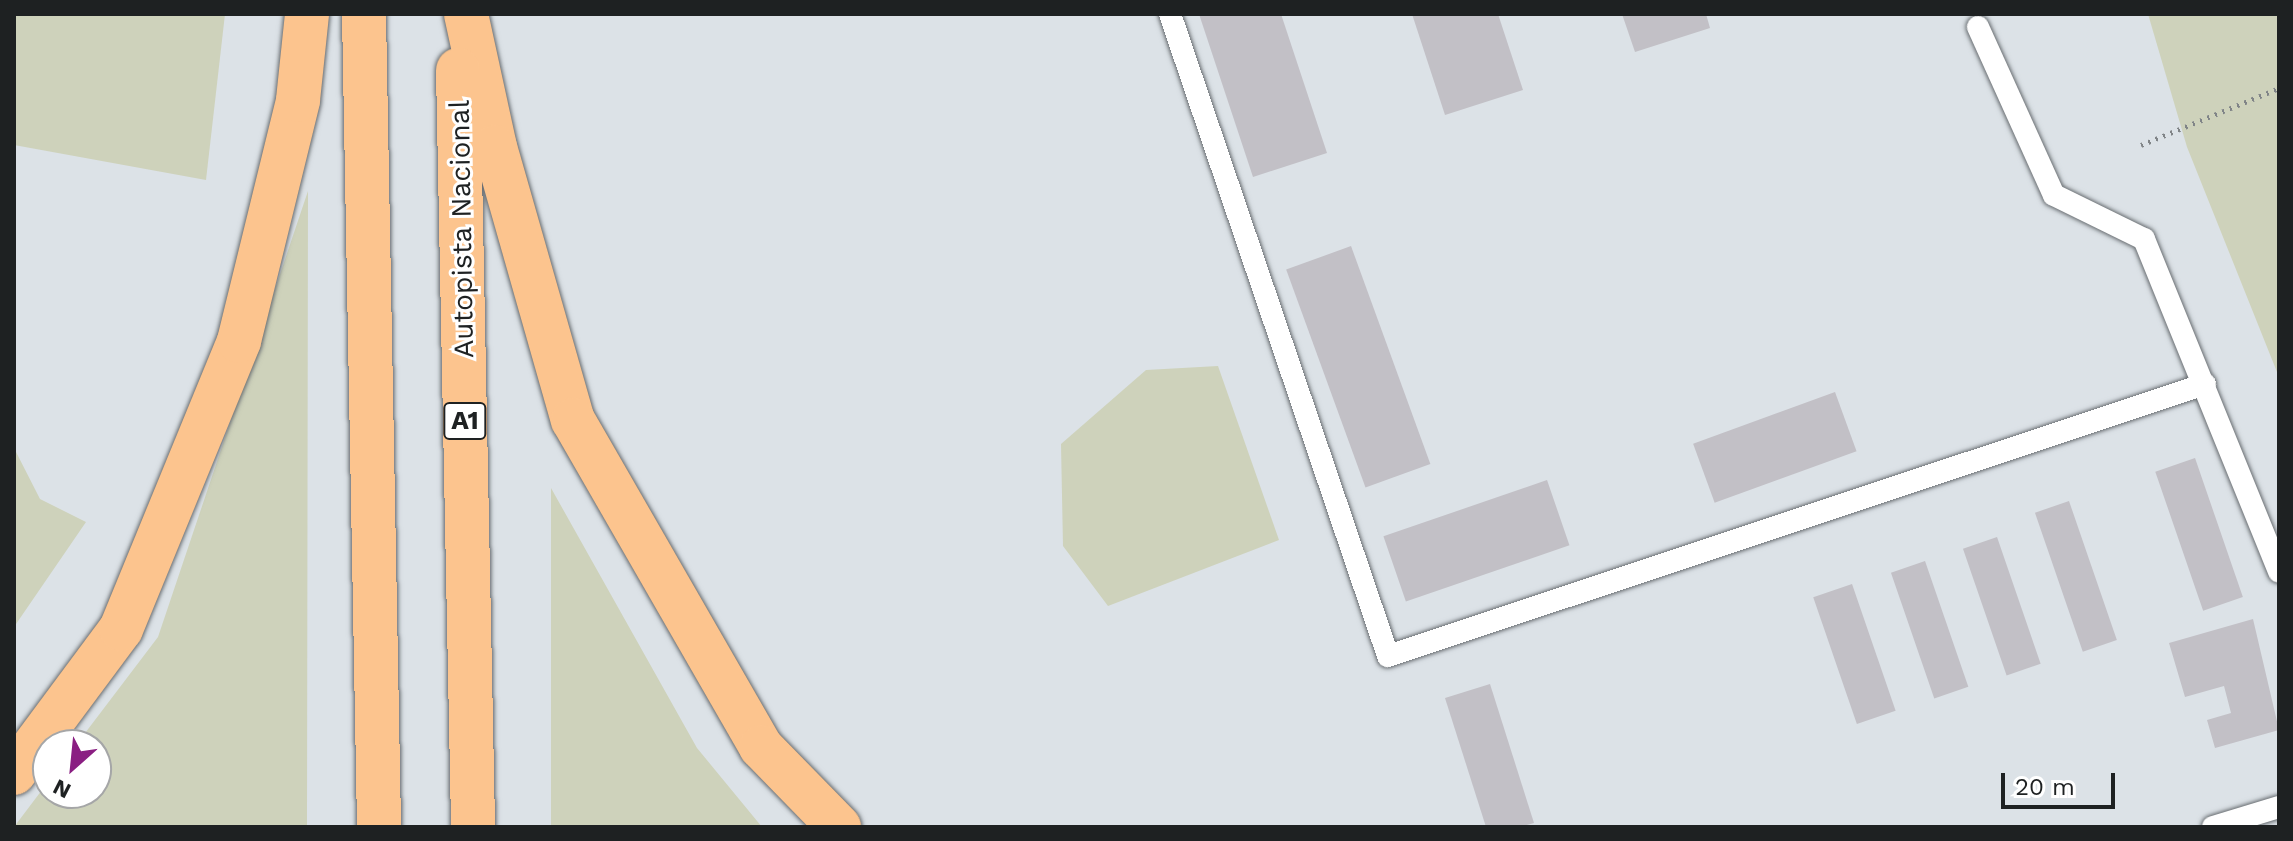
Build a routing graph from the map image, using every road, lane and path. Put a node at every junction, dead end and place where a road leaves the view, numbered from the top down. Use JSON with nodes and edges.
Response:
{"nodes":[{"id":1,"x":307,"y":14,"type":"edge"},
{"id":2,"x":364,"y":14,"type":"edge"},
{"id":3,"x":457,"y":14,"type":"edge"},
{"id":4,"x":466,"y":14,"type":"edge"},
{"id":5,"x":1170,"y":14,"type":"edge"},
{"id":6,"x":1978,"y":27,"type":"dead end"},
{"id":7,"x":2279,"y":88,"type":"edge"},
{"id":8,"x":2141,"y":145,"type":"dead end"},
{"id":9,"x":2205,"y":384,"type":"junction"},
{"id":10,"x":2279,"y":572,"type":"edge"},
{"id":11,"x":14,"y":773,"type":"edge"},
{"id":12,"x":2279,"y":807,"type":"edge"},
{"id":13,"x":379,"y":827,"type":"edge"},
{"id":14,"x":473,"y":827,"type":"edge"},
{"id":15,"x":839,"y":827,"type":"edge"},
{"id":16,"x":2213,"y":827,"type":"edge"}],
"edges":[{"from":1,"to":11,"type":"highway"},
{"from":2,"to":13,"type":"highway"},
{"from":3,"to":14,"type":"highway","name":"Autopista Nacional","number":"A1"},
{"from":4,"to":15,"type":"highway"},
{"from":5,"to":9,"type":"lane"},
{"from":6,"to":9,"type":"lane"},
{"from":7,"to":8,"type":"path"},
{"from":9,"to":10,"type":"lane"},
{"from":12,"to":16,"type":"lane"}]}
